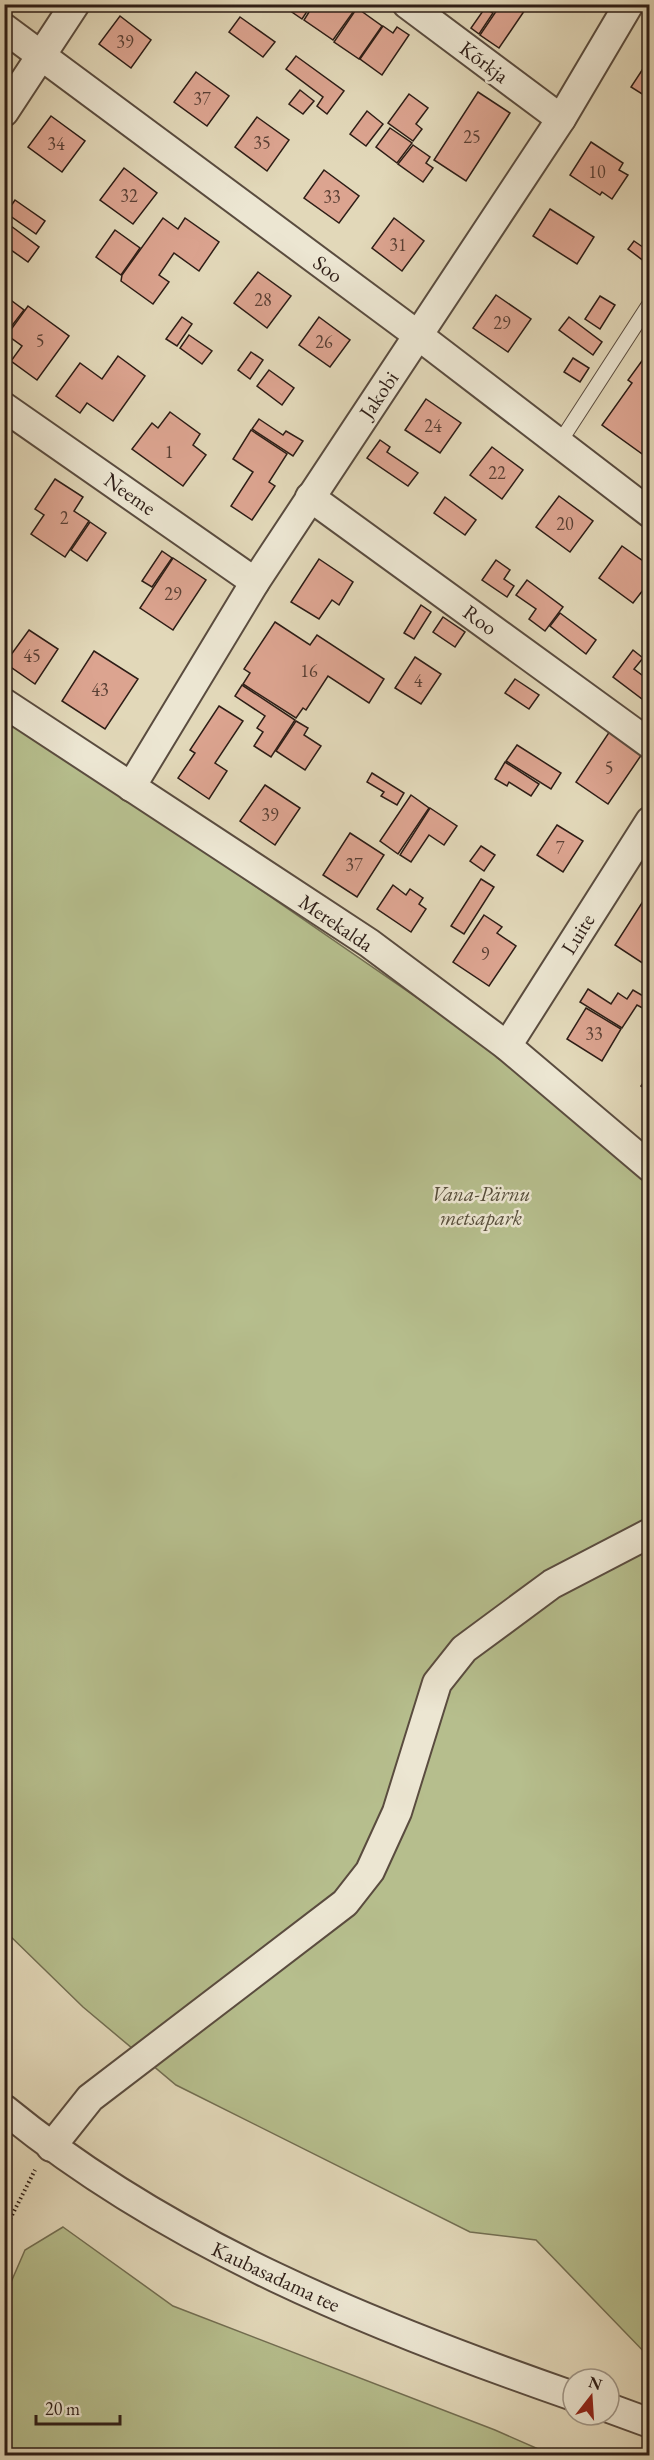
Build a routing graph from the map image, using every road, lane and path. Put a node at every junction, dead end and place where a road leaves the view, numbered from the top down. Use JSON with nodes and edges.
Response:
{"nodes":[{"id":1,"x":75,"y":4,"type":"edge"},
{"id":2,"x":407,"y":4,"type":"edge"},
{"id":3,"x":629,"y":4,"type":"edge"},
{"id":4,"x":4,"y":28,"type":"edge"},
{"id":5,"x":42,"y":56,"type":"junction"},
{"id":6,"x":4,"y":112,"type":"edge"},
{"id":7,"x":561,"y":119,"type":"junction"},
{"id":8,"x":650,"y":303,"type":"edge"},
{"id":9,"x":419,"y":336,"type":"junction"},
{"id":10,"x":4,"y":407,"type":"edge"},
{"id":11,"x":558,"y":445,"type":"junction"},
{"id":12,"x":310,"y":496,"type":"junction"},
{"id":13,"x":650,"y":513,"type":"edge"},
{"id":14,"x":255,"y":582,"type":"junction"},
{"id":15,"x":4,"y":703,"type":"edge"},
{"id":16,"x":650,"y":744,"type":"edge"},
{"id":17,"x":131,"y":787,"type":"junction"},
{"id":18,"x":645,"y":837,"type":"edge"},
{"id":19,"x":507,"y":1046,"type":"junction"},
{"id":20,"x":650,"y":1167,"type":"edge"},
{"id":21,"x":650,"y":1533,"type":"edge"},
{"id":22,"x":4,"y":2109,"type":"edge"},
{"id":23,"x":51,"y":2147,"type":"junction"},
{"id":24,"x":4,"y":2231,"type":"edge"},
{"id":25,"x":561,"y":2391,"type":"edge"},
{"id":26,"x":621,"y":2413,"type":"edge"},
{"id":27,"x":650,"y":2423,"type":"edge"}],
"edges":[{"from":1,"to":5,"type":"street"},
{"from":2,"to":7,"type":"street","name":"Kõrkja"},
{"from":3,"to":7,"type":"street","name":"Jakobi"},
{"from":4,"to":5,"type":"street","name":"Soo"},
{"from":5,"to":6,"type":"street"},
{"from":5,"to":9,"type":"street","name":"Soo"},
{"from":7,"to":9,"type":"street","name":"Jakobi"},
{"from":8,"to":11,"type":"lane"},
{"from":9,"to":11,"type":"street","name":"Soo"},
{"from":9,"to":12,"type":"street","name":"Jakobi"},
{"from":10,"to":14,"type":"street","name":"Neeme"},
{"from":11,"to":13,"type":"street","name":"Soo"},
{"from":12,"to":14,"type":"street","name":"Jakobi"},
{"from":12,"to":16,"type":"street","name":"Roo"},
{"from":14,"to":17,"type":"street","name":"Jakobi"},
{"from":15,"to":17,"type":"street","name":"Merekalda"},
{"from":17,"to":19,"type":"street","name":"Merekalda"},
{"from":18,"to":19,"type":"street","name":"Luite"},
{"from":19,"to":20,"type":"street","name":"Merekalda"},
{"from":21,"to":23,"type":"street"},
{"from":22,"to":23,"type":"street","name":"Kaubasadama tee"},
{"from":23,"to":24,"type":"path"},
{"from":23,"to":25,"type":"street","name":"Kaubasadama tee"},
{"from":26,"to":27,"type":"street"}]}
